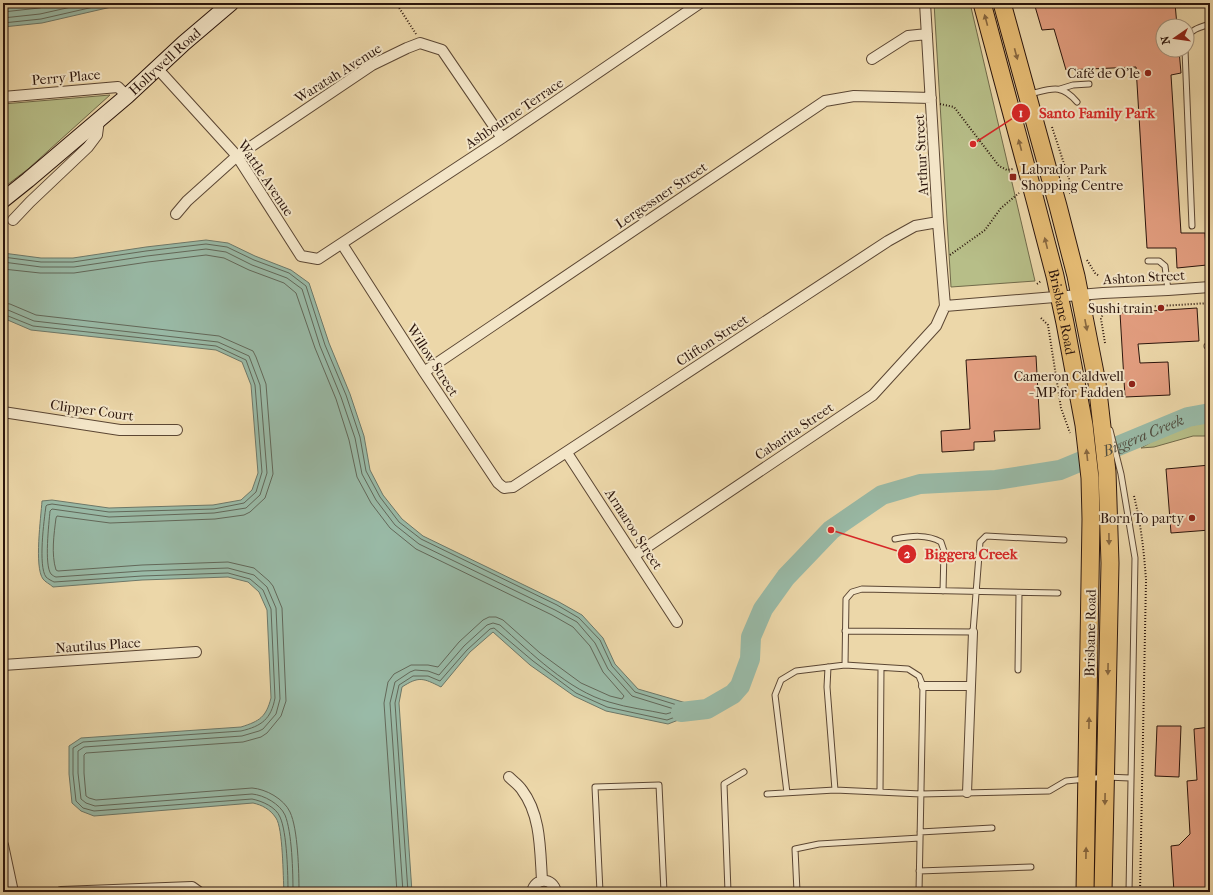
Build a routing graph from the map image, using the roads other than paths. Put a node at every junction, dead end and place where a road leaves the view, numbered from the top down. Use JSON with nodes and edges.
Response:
{"nodes":[{"id":1,"x":231,"y":3,"type":"edge"},
{"id":2,"x":700,"y":3,"type":"edge"},
{"id":3,"x":925,"y":3,"type":"edge"},
{"id":4,"x":982,"y":3,"type":"edge"},
{"id":5,"x":1002,"y":3,"type":"edge"},
{"id":6,"x":1006,"y":3,"type":"edge"},
{"id":7,"x":1007,"y":22,"type":"junction"},
{"id":8,"x":1210,"y":24,"type":"edge"},
{"id":9,"x":1195,"y":30,"type":"edge"},
{"id":10,"x":926,"y":34,"type":"junction"},
{"id":11,"x":1185,"y":58,"type":"edge"},
{"id":12,"x":872,"y":59,"type":"dead end"},
{"id":13,"x":157,"y":68,"type":"junction"},
{"id":14,"x":1089,"y":84,"type":"dead end"},
{"id":15,"x":1060,"y":89,"type":"junction"},
{"id":16,"x":1027,"y":95,"type":"junction"},
{"id":17,"x":127,"y":96,"type":"junction"},
{"id":18,"x":3,"y":97,"type":"edge"},
{"id":19,"x":932,"y":98,"type":"junction"},
{"id":20,"x":1077,"y":102,"type":"dead end"},
{"id":21,"x":99,"y":120,"type":"junction"},
{"id":22,"x":502,"y":138,"type":"junction"},
{"id":23,"x":237,"y":156,"type":"junction"},
{"id":24,"x":3,"y":200,"type":"edge"},
{"id":25,"x":176,"y":214,"type":"dead end"},
{"id":26,"x":13,"y":220,"type":"dead end"},
{"id":27,"x":938,"y":222,"type":"junction"},
{"id":28,"x":1192,"y":226,"type":"dead end"},
{"id":29,"x":342,"y":244,"type":"junction"},
{"id":30,"x":1148,"y":261,"type":"dead end"},
{"id":31,"x":1210,"y":287,"type":"edge"},
{"id":32,"x":1168,"y":290,"type":"junction"},
{"id":33,"x":1080,"y":295,"type":"junction"},
{"id":34,"x":1059,"y":297,"type":"junction"},
{"id":35,"x":945,"y":306,"type":"junction"},
{"id":36,"x":424,"y":372,"type":"junction"},
{"id":37,"x":3,"y":412,"type":"edge"},
{"id":38,"x":177,"y":430,"type":"dead end"},
{"id":39,"x":567,"y":452,"type":"junction"},
{"id":40,"x":1114,"y":473,"type":"junction"},
{"id":41,"x":504,"y":488,"type":"joint"},
{"id":42,"x":895,"y":539,"type":"dead end"},
{"id":43,"x":1064,"y":540,"type":"dead end"},
{"id":44,"x":635,"y":555,"type":"junction"},
{"id":45,"x":943,"y":591,"type":"junction"},
{"id":46,"x":976,"y":592,"type":"junction"},
{"id":47,"x":1019,"y":593,"type":"junction"},
{"id":48,"x":1058,"y":594,"type":"dead end"},
{"id":49,"x":677,"y":622,"type":"dead end"},
{"id":50,"x":846,"y":631,"type":"junction"},
{"id":51,"x":973,"y":632,"type":"junction"},
{"id":52,"x":196,"y":652,"type":"dead end"},
{"id":53,"x":3,"y":665,"type":"edge"},
{"id":54,"x":845,"y":665,"type":"junction"},
{"id":55,"x":828,"y":667,"type":"junction"},
{"id":56,"x":881,"y":668,"type":"junction"},
{"id":57,"x":1018,"y":670,"type":"dead end"},
{"id":58,"x":923,"y":686,"type":"junction"},
{"id":59,"x":971,"y":686,"type":"junction"},
{"id":60,"x":744,"y":772,"type":"dead end"},
{"id":61,"x":509,"y":777,"type":"dead end"},
{"id":62,"x":1106,"y":777,"type":"junction"},
{"id":63,"x":1088,"y":778,"type":"junction"},
{"id":64,"x":1130,"y":778,"type":"junction"},
{"id":65,"x":835,"y":790,"type":"junction"},
{"id":66,"x":787,"y":792,"type":"junction"},
{"id":67,"x":880,"y":792,"type":"junction"},
{"id":68,"x":967,"y":793,"type":"junction"},
{"id":69,"x":767,"y":794,"type":"dead end"},
{"id":70,"x":921,"y":794,"type":"junction"},
{"id":71,"x":992,"y":828,"type":"dead end"},
{"id":72,"x":920,"y":832,"type":"junction"},
{"id":73,"x":920,"y":838,"type":"junction"},
{"id":74,"x":3,"y":845,"type":"edge"},
{"id":75,"x":1031,"y":867,"type":"dead end"},
{"id":76,"x":919,"y":871,"type":"junction"},
{"id":77,"x":542,"y":880,"type":"junction"},
{"id":78,"x":13,"y":892,"type":"edge"},
{"id":79,"x":61,"y":892,"type":"edge"},
{"id":80,"x":199,"y":892,"type":"edge"},
{"id":81,"x":532,"y":892,"type":"edge"},
{"id":82,"x":556,"y":892,"type":"edge"},
{"id":83,"x":600,"y":892,"type":"edge"},
{"id":84,"x":664,"y":892,"type":"edge"},
{"id":85,"x":728,"y":892,"type":"edge"},
{"id":86,"x":797,"y":892,"type":"edge"},
{"id":87,"x":919,"y":892,"type":"edge"},
{"id":88,"x":1085,"y":892,"type":"edge"},
{"id":89,"x":1103,"y":892,"type":"edge"},
{"id":90,"x":1129,"y":892,"type":"edge"}],
"edges":[{"from":1,"to":13,"type":"main road","name":"Hollywell Road"},
{"from":2,"to":22,"type":"street","name":"Ashbourne Terrace"},
{"from":3,"to":10,"type":"street","name":"Arthur Street"},
{"from":34,"to":4,"type":"highway","name":"Brisbane Road","one_way":true},
{"from":5,"to":7,"type":"highway","name":"Brisbane Road"},
{"from":6,"to":7,"type":"lane","name":"Brisbane Road"},
{"from":7,"to":16,"type":"highway","name":"Brisbane Road","one_way":true},
{"from":8,"to":9,"type":"lane"},
{"from":10,"to":12,"type":"street"},
{"from":10,"to":19,"type":"street","name":"Arthur Street"},
{"from":11,"to":28,"type":"lane"},
{"from":13,"to":17,"type":"main road","name":"Hollywell Road"},
{"from":13,"to":23,"type":"street","name":"Wattle Avenue"},
{"from":14,"to":15,"type":"lane"},
{"from":15,"to":16,"type":"lane"},
{"from":15,"to":20,"type":"lane"},
{"from":16,"to":33,"type":"highway","name":"Brisbane Road"},
{"from":17,"to":18,"type":"street","name":"Perry Place"},
{"from":17,"to":21,"type":"main road","name":"Hollywell Road"},
{"from":19,"to":27,"type":"street","name":"Arthur Street"},
{"from":19,"to":36,"type":"street","name":"Lergessner Street"},
{"from":21,"to":24,"type":"main road","name":"Hollywell Road"},
{"from":21,"to":26,"type":"street"},
{"from":22,"to":23,"type":"street","name":"Waratah Avenue"},
{"from":22,"to":29,"type":"street","name":"Ashbourne Terrace"},
{"from":23,"to":25,"type":"street","name":"Waratah Avenue"},
{"from":23,"to":29,"type":"street","name":"Wattle Avenue"},
{"from":27,"to":35,"type":"street","name":"Arthur Street"},
{"from":27,"to":39,"type":"street","name":"Clifton Street"},
{"from":29,"to":36,"type":"street","name":"Willow Street"},
{"from":30,"to":32,"type":"lane"},
{"from":31,"to":32,"type":"street","name":"Ashton Street"},
{"from":32,"to":33,"type":"street","name":"Ashton Street"},
{"from":33,"to":34,"type":"street","name":"Ashton Street"},
{"from":33,"to":40,"type":"highway","name":"Brisbane Road","one_way":true},
{"from":34,"to":35,"type":"street","name":"Ashton Street"},
{"from":63,"to":34,"type":"highway","name":"Brisbane Road","one_way":true},
{"from":35,"to":44,"type":"street","name":"Cabarita Street"},
{"from":36,"to":41,"type":"street","name":"Willow Street"},
{"from":37,"to":38,"type":"street","name":"Clipper Court"},
{"from":39,"to":41,"type":"street","name":"Clifton Street"},
{"from":39,"to":44,"type":"street","name":"Armaroo Street"},
{"from":40,"to":62,"type":"highway","name":"Brisbane Road","one_way":true},
{"from":40,"to":64,"type":"lane","name":"Brisbane Road"},
{"from":42,"to":45,"type":"lane"},
{"from":43,"to":46,"type":"lane"},
{"from":44,"to":49,"type":"street","name":"Armaroo Street"},
{"from":45,"to":46,"type":"lane"},
{"from":45,"to":50,"type":"lane"},
{"from":46,"to":47,"type":"lane"},
{"from":46,"to":51,"type":"lane"},
{"from":47,"to":48,"type":"lane"},
{"from":47,"to":57,"type":"lane"},
{"from":50,"to":51,"type":"lane"},
{"from":50,"to":54,"type":"lane"},
{"from":51,"to":59,"type":"street"},
{"from":52,"to":53,"type":"street","name":"Nautilus Place"},
{"from":54,"to":55,"type":"lane"},
{"from":54,"to":56,"type":"lane"},
{"from":55,"to":65,"type":"lane"},
{"from":55,"to":66,"type":"lane"},
{"from":56,"to":58,"type":"lane"},
{"from":56,"to":67,"type":"lane"},
{"from":58,"to":59,"type":"street"},
{"from":58,"to":70,"type":"lane"},
{"from":59,"to":68,"type":"street"},
{"from":60,"to":85,"type":"lane"},
{"from":61,"to":77,"type":"street"},
{"from":62,"to":63,"type":"lane"},
{"from":62,"to":64,"type":"lane"},
{"from":62,"to":89,"type":"highway","name":"Brisbane Road","one_way":true},
{"from":63,"to":68,"type":"lane"},
{"from":88,"to":63,"type":"highway","name":"Brisbane Road","one_way":true},
{"from":64,"to":90,"type":"lane","name":"Brisbane Road"},
{"from":65,"to":66,"type":"lane"},
{"from":65,"to":67,"type":"lane"},
{"from":66,"to":69,"type":"lane"},
{"from":67,"to":70,"type":"lane"},
{"from":68,"to":70,"type":"lane"},
{"from":70,"to":72,"type":"lane"},
{"from":71,"to":72,"type":"lane"},
{"from":72,"to":73,"type":"lane"},
{"from":73,"to":76,"type":"lane"},
{"from":73,"to":86,"type":"lane"},
{"from":74,"to":78,"type":"street"},
{"from":75,"to":76,"type":"lane"},
{"from":76,"to":87,"type":"lane"},
{"from":77,"to":81,"type":"street"},
{"from":77,"to":82,"type":"street"},
{"from":79,"to":80,"type":"street"},
{"from":83,"to":84,"type":"lane"}]}
